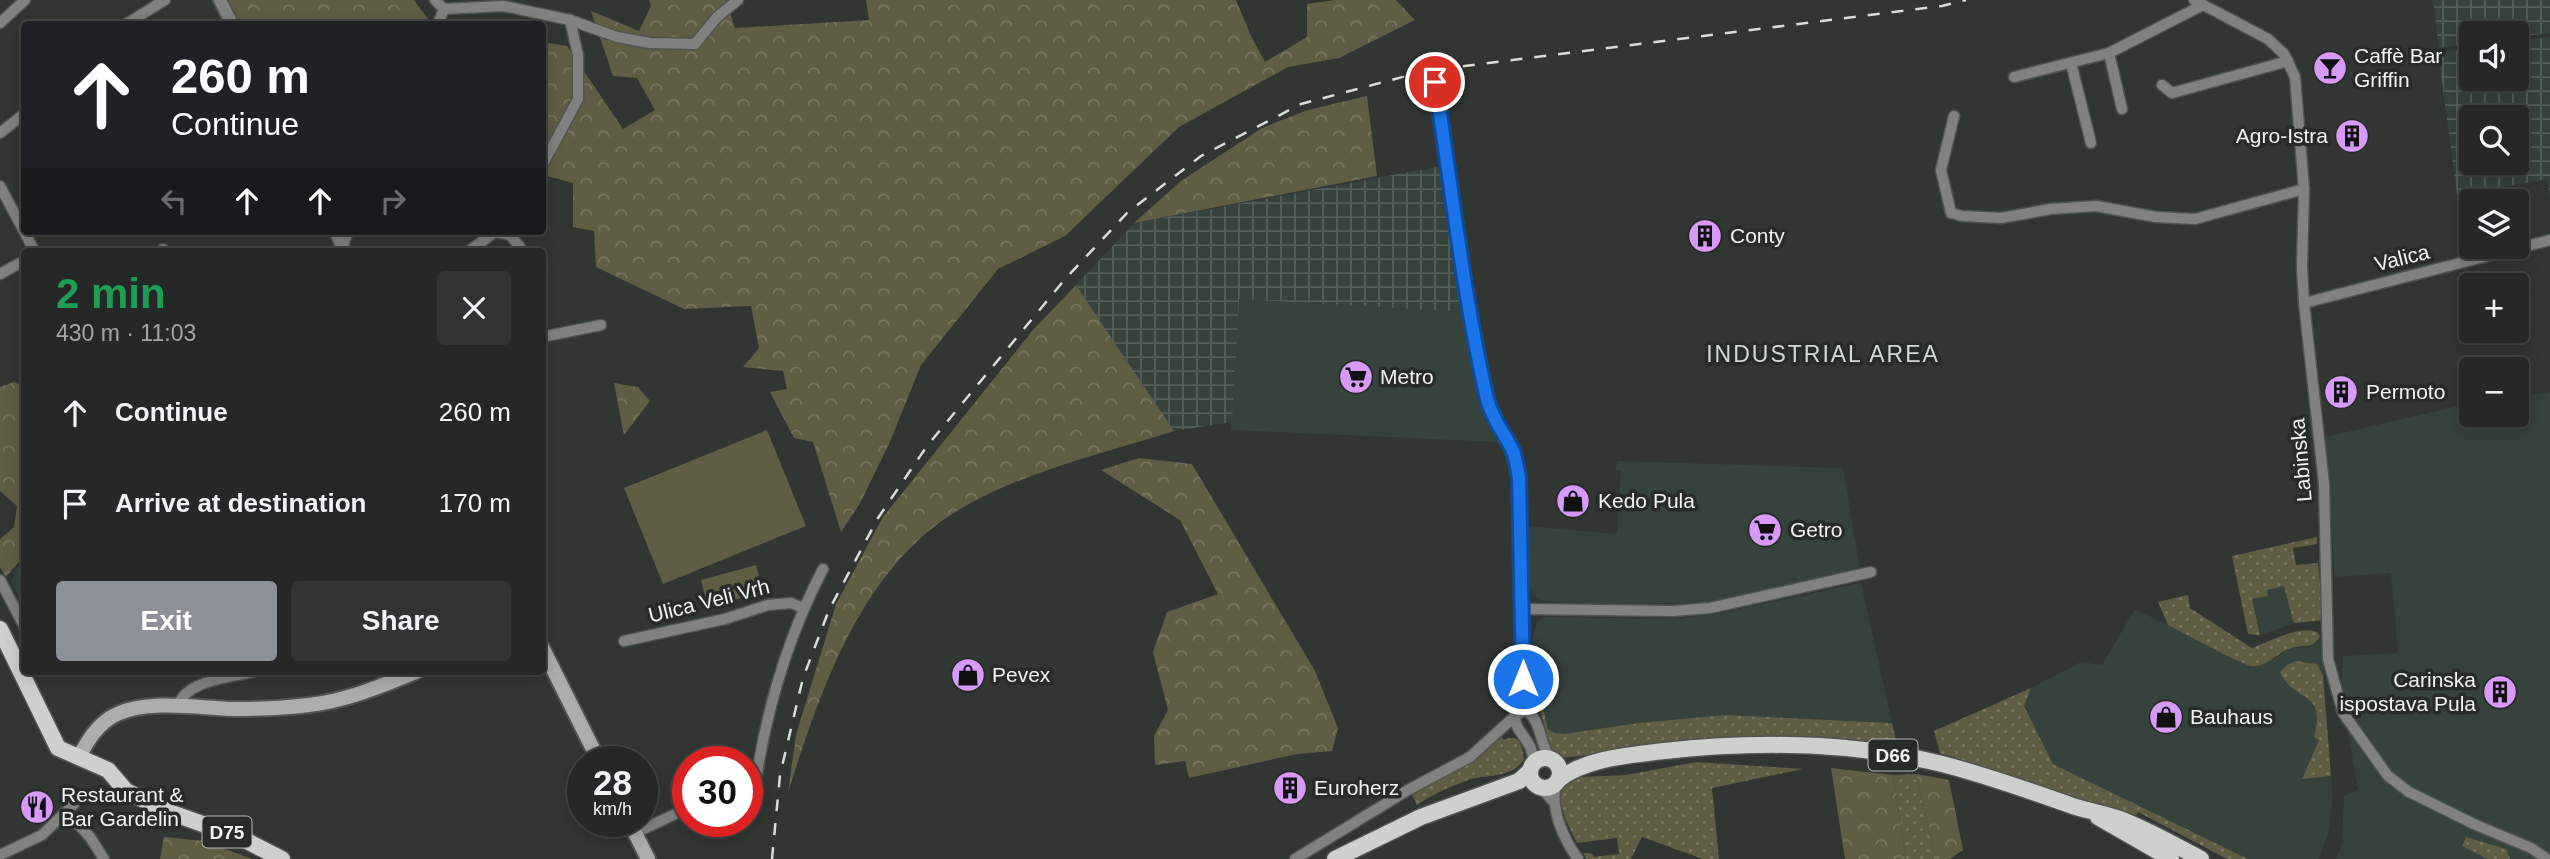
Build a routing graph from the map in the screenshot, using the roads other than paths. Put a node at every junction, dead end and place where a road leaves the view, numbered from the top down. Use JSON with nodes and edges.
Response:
{"nodes":[{"id":1,"x":25,"y":0,"type":"edge"},
{"id":2,"x":165,"y":0,"type":"edge"},
{"id":3,"x":220,"y":0,"type":"edge"},
{"id":4,"x":435,"y":0,"type":"edge"},
{"id":5,"x":738,"y":0,"type":"edge"},
{"id":6,"x":2199,"y":3,"type":"edge"},
{"id":7,"x":444,"y":9,"type":"junction"},
{"id":8,"x":570,"y":20,"type":"junction"},
{"id":9,"x":130,"y":21,"type":"edge"},
{"id":10,"x":230,"y":21,"type":"edge"},
{"id":11,"x":439,"y":21,"type":"edge"},
{"id":12,"x":0,"y":23,"type":"edge"},
{"id":13,"x":2109,"y":53,"type":"junction"},
{"id":14,"x":2288,"y":61,"type":"junction"},
{"id":15,"x":2071,"y":63,"type":"junction"},
{"id":16,"x":2014,"y":77,"type":"dead end"},
{"id":17,"x":1435,"y":82,"type":"dead end"},
{"id":18,"x":2162,"y":85,"type":"dead end"},
{"id":19,"x":2122,"y":109,"type":"dead end"},
{"id":20,"x":21,"y":116,"type":"edge"},
{"id":21,"x":1954,"y":116,"type":"dead end"},
{"id":22,"x":0,"y":133,"type":"edge"},
{"id":23,"x":2091,"y":143,"type":"dead end"},
{"id":24,"x":546,"y":159,"type":"edge"},
{"id":25,"x":0,"y":187,"type":"edge"},
{"id":26,"x":2304,"y":188,"type":"junction"},
{"id":27,"x":21,"y":226,"type":"edge"},
{"id":28,"x":491,"y":235,"type":"edge"},
{"id":29,"x":2550,"y":240,"type":"edge"},
{"id":30,"x":473,"y":248,"type":"edge"},
{"id":31,"x":21,"y":263,"type":"edge"},
{"id":32,"x":0,"y":274,"type":"edge"},
{"id":33,"x":2304,"y":303,"type":"junction"},
{"id":34,"x":601,"y":324,"type":"dead end"},
{"id":35,"x":546,"y":336,"type":"edge"},
{"id":36,"x":823,"y":569,"type":"dead end"},
{"id":37,"x":1871,"y":572,"type":"dead end"},
{"id":38,"x":0,"y":580,"type":"edge"},
{"id":39,"x":803,"y":608,"type":"junction"},
{"id":40,"x":1523,"y":609,"type":"junction"},
{"id":41,"x":21,"y":619,"type":"edge"},
{"id":42,"x":0,"y":629,"type":"edge"},
{"id":43,"x":624,"y":641,"type":"dead end"},
{"id":44,"x":546,"y":655,"type":"edge"},
{"id":45,"x":21,"y":672,"type":"edge"},
{"id":46,"x":22,"y":675,"type":"edge"},
{"id":47,"x":242,"y":675,"type":"edge"},
{"id":48,"x":408,"y":675,"type":"edge"},
{"id":49,"x":1523,"y":688,"type":"junction"},
{"id":50,"x":178,"y":706,"type":"junction"},
{"id":51,"x":1516,"y":714,"type":"junction"},
{"id":52,"x":1532,"y":714,"type":"junction"},
{"id":53,"x":1517,"y":728,"type":"junction"},
{"id":54,"x":1498,"y":733,"type":"junction"},
{"id":55,"x":592,"y":746,"type":"edge"},
{"id":56,"x":761,"y":746,"type":"edge"},
{"id":57,"x":79,"y":757,"type":"junction"},
{"id":58,"x":1553,"y":761,"type":"junction"},
{"id":59,"x":1599,"y":762,"type":"junction"},
{"id":60,"x":1539,"y":779,"type":"junction"},
{"id":61,"x":2093,"y":813,"type":"junction"},
{"id":62,"x":637,"y":837,"type":"edge"},
{"id":63,"x":0,"y":855,"type":"edge"},
{"id":64,"x":104,"y":859,"type":"edge"},
{"id":65,"x":282,"y":859,"type":"edge"},
{"id":66,"x":648,"y":859,"type":"edge"},
{"id":67,"x":1295,"y":859,"type":"edge"},
{"id":68,"x":1335,"y":859,"type":"edge"},
{"id":69,"x":1578,"y":859,"type":"edge"},
{"id":70,"x":2171,"y":859,"type":"edge"},
{"id":71,"x":2201,"y":859,"type":"edge"},
{"id":72,"x":2547,"y":859,"type":"edge"}],
"edges":[{"from":1,"to":12,"type":"street"},
{"from":2,"to":9,"type":"street"},
{"from":3,"to":10,"type":"street"},
{"from":4,"to":7,"type":"street"},
{"from":5,"to":8,"type":"street"},
{"from":6,"to":13,"type":"street"},
{"from":6,"to":14,"type":"street","name":"Labinska"},
{"from":7,"to":8,"type":"street"},
{"from":7,"to":11,"type":"street"},
{"from":8,"to":24,"type":"street"},
{"from":13,"to":15,"type":"street"},
{"from":13,"to":19,"type":"street"},
{"from":14,"to":18,"type":"street"},
{"from":14,"to":26,"type":"street","name":"Labinska"},
{"from":15,"to":16,"type":"street"},
{"from":15,"to":23,"type":"street"},
{"from":17,"to":40,"type":"street"},
{"from":20,"to":22,"type":"street"},
{"from":21,"to":26,"type":"street"},
{"from":25,"to":27,"type":"street"},
{"from":26,"to":33,"type":"street","name":"Labinska"},
{"from":28,"to":30,"type":"street"},
{"from":29,"to":33,"type":"street","name":"Valica"},
{"from":31,"to":32,"type":"street"},
{"from":33,"to":72,"type":"street","name":"Labinska"},
{"from":34,"to":35,"type":"street"},
{"from":36,"to":39,"type":"street"},
{"from":37,"to":40,"type":"street"},
{"from":38,"to":41,"type":"street"},
{"from":39,"to":43,"type":"street","name":"Ulica Veli Vrh"},
{"from":39,"to":56,"type":"street"},
{"from":40,"to":49,"type":"street"},
{"from":42,"to":45,"type":"main road","number":"D75"},
{"from":44,"to":55,"type":"main road"},
{"from":46,"to":57,"type":"main road","number":"D75"},
{"from":47,"to":50,"type":"street"},
{"from":48,"to":50,"type":"main road"},
{"from":49,"to":51,"type":"street"},
{"from":49,"to":52,"type":"street"},
{"from":50,"to":57,"type":"main road"},
{"from":51,"to":52,"type":"street"},
{"from":51,"to":53,"type":"street"},
{"from":51,"to":54,"type":"street"},
{"from":52,"to":58,"type":"street"},
{"from":53,"to":54,"type":"street"},
{"from":53,"to":60,"type":"street"},
{"from":54,"to":67,"type":"street"},
{"from":57,"to":65,"type":"main road","number":"D75"},
{"from":58,"to":59,"type":"main road","number":"D66"},
{"from":58,"to":60,"type":"main road"},
{"from":59,"to":60,"type":"main road","number":"D66"},
{"from":59,"to":61,"type":"main road","number":"D66"},
{"from":60,"to":68,"type":"main road","number":"D66"},
{"from":60,"to":69,"type":"street"},
{"from":61,"to":70,"type":"main road","number":"D66"},
{"from":61,"to":71,"type":"main road","number":"D66"},
{"from":62,"to":66,"type":"main road"},
{"from":63,"to":64,"type":"street"}]}
